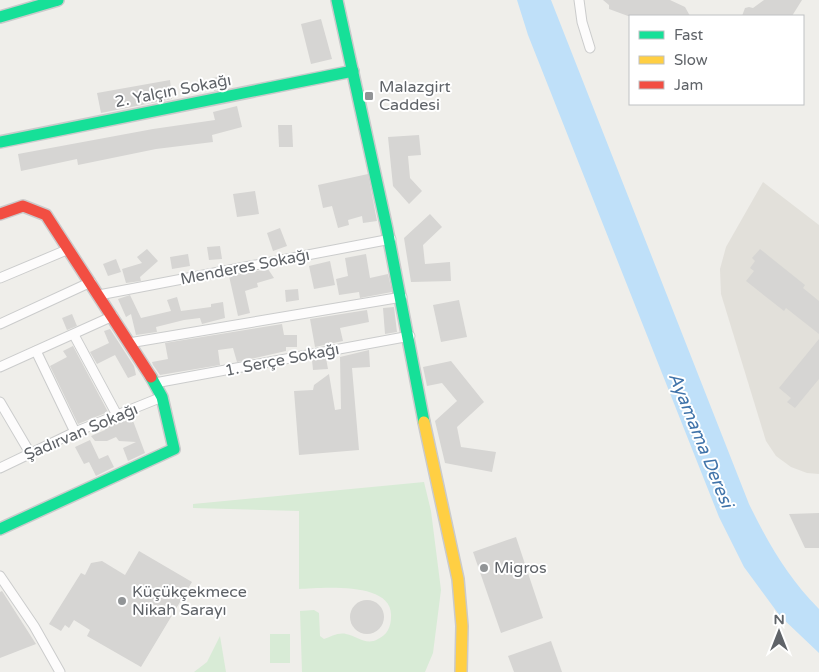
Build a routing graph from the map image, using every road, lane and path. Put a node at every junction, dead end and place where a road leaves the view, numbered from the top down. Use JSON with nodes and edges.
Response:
{"nodes":[{"id":1,"x":58,"y":0,"type":"edge"},
{"id":2,"x":336,"y":0,"type":"edge"},
{"id":3,"x":579,"y":0,"type":"edge"},
{"id":4,"x":0,"y":17,"type":"edge"},
{"id":5,"x":590,"y":48,"type":"dead end"},
{"id":6,"x":353,"y":71,"type":"junction"},
{"id":7,"x":0,"y":142,"type":"edge"},
{"id":8,"x":0,"y":214,"type":"edge"},
{"id":9,"x":390,"y":240,"type":"junction"},
{"id":10,"x":69,"y":249,"type":"junction"},
{"id":11,"x":0,"y":278,"type":"edge"},
{"id":12,"x":91,"y":282,"type":"junction"},
{"id":13,"x":99,"y":295,"type":"junction"},
{"id":14,"x":402,"y":297,"type":"junction"},
{"id":15,"x":113,"y":316,"type":"junction"},
{"id":16,"x":0,"y":324,"type":"edge"},
{"id":17,"x":74,"y":335,"type":"junction"},
{"id":18,"x":410,"y":336,"type":"junction"},
{"id":19,"x":128,"y":343,"type":"junction"},
{"id":20,"x":36,"y":351,"type":"junction"},
{"id":21,"x":0,"y":367,"type":"edge"},
{"id":22,"x":154,"y":384,"type":"junction"},
{"id":23,"x":162,"y":397,"type":"junction"},
{"id":24,"x":0,"y":402,"type":"edge"},
{"id":25,"x":117,"y":416,"type":"junction"},
{"id":26,"x":75,"y":432,"type":"junction"},
{"id":27,"x":30,"y":453,"type":"junction"},
{"id":28,"x":0,"y":468,"type":"edge"},
{"id":29,"x":0,"y":529,"type":"edge"},
{"id":30,"x":0,"y":576,"type":"edge"},
{"id":31,"x":60,"y":672,"type":"edge"},
{"id":32,"x":461,"y":672,"type":"edge"}],
"edges":[{"from":1,"to":4,"type":"street"},
{"from":2,"to":6,"type":"street"},
{"from":3,"to":5,"type":"street"},
{"from":6,"to":7,"type":"street","name":"2. Yalçın Sokağı"},
{"from":6,"to":9,"type":"street"},
{"from":8,"to":10,"type":"street"},
{"from":9,"to":13,"type":"street","name":"Menderes Sokağı"},
{"from":9,"to":14,"type":"street"},
{"from":10,"to":11,"type":"street"},
{"from":10,"to":12,"type":"street"},
{"from":12,"to":13,"type":"street"},
{"from":12,"to":16,"type":"street"},
{"from":13,"to":15,"type":"street"},
{"from":14,"to":18,"type":"street"},
{"from":14,"to":19,"type":"street"},
{"from":15,"to":17,"type":"street"},
{"from":15,"to":19,"type":"street"},
{"from":17,"to":20,"type":"street"},
{"from":17,"to":25,"type":"street"},
{"from":18,"to":22,"type":"street","name":"1. Serçe Sokağı"},
{"from":18,"to":32,"type":"street"},
{"from":19,"to":22,"type":"street"},
{"from":20,"to":21,"type":"street"},
{"from":20,"to":26,"type":"street"},
{"from":22,"to":23,"type":"street"},
{"from":23,"to":25,"type":"street","name":"Şadırvan Sokağı"},
{"from":23,"to":29,"type":"street"},
{"from":24,"to":27,"type":"street"},
{"from":25,"to":26,"type":"street","name":"Şadırvan Sokağı"},
{"from":26,"to":27,"type":"street","name":"Şadırvan Sokağı"},
{"from":27,"to":28,"type":"street","name":"Şadırvan Sokağı"},
{"from":30,"to":31,"type":"street"}]}
